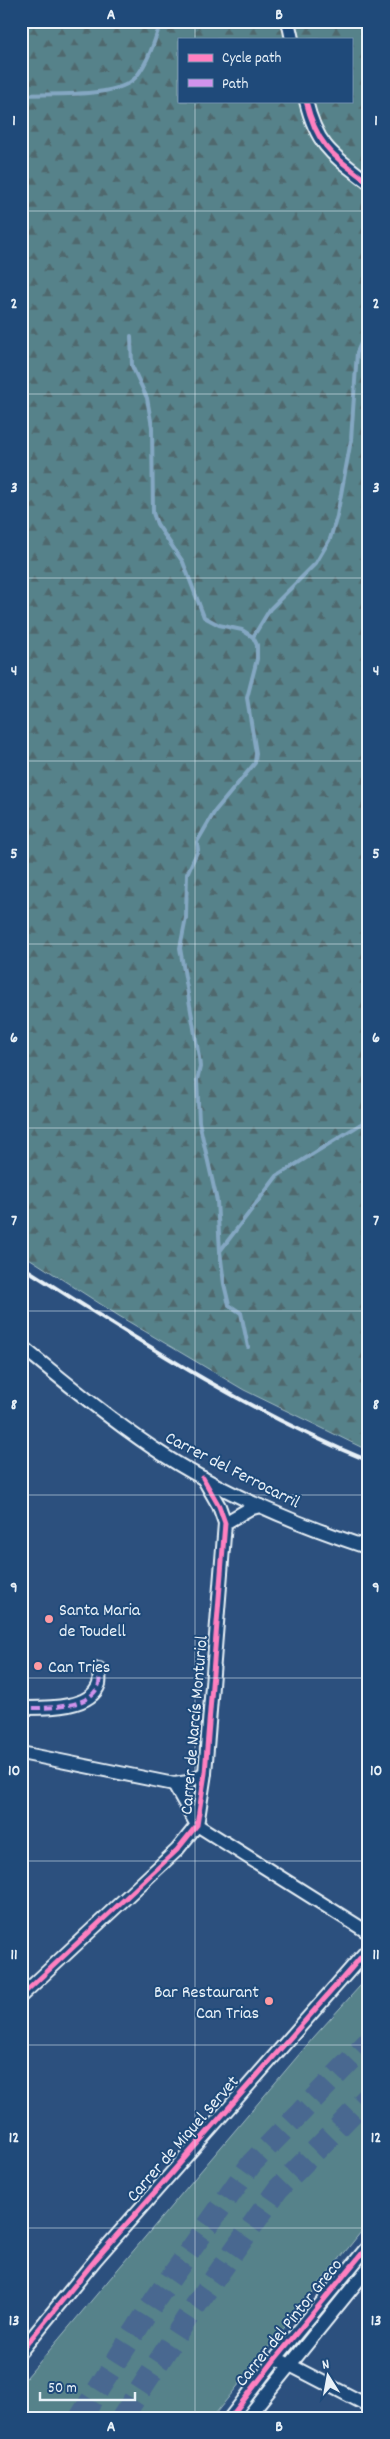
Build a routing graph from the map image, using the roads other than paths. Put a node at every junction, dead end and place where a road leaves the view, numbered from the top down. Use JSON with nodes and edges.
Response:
{"nodes":[{"id":1,"x":288,"y":21,"type":"edge"},
{"id":2,"x":292,"y":38,"type":"edge"},
{"id":3,"x":306,"y":102,"type":"edge"},
{"id":4,"x":369,"y":183,"type":"edge"},
{"id":5,"x":23,"y":1350,"type":"edge"},
{"id":6,"x":203,"y":1478,"type":"junction"},
{"id":7,"x":260,"y":1506,"type":"junction"},
{"id":8,"x":225,"y":1523,"type":"junction"},
{"id":9,"x":369,"y":1548,"type":"edge"},
{"id":10,"x":99,"y":1669,"type":"dead end"},
{"id":11,"x":21,"y":1708,"type":"edge"},
{"id":12,"x":21,"y":1753,"type":"edge"},
{"id":13,"x":205,"y":1773,"type":"junction"},
{"id":14,"x":174,"y":1784,"type":"junction"},
{"id":15,"x":197,"y":1825,"type":"junction"},
{"id":16,"x":369,"y":1933,"type":"edge"},
{"id":17,"x":369,"y":1948,"type":"edge"},
{"id":18,"x":21,"y":1996,"type":"edge"},
{"id":19,"x":369,"y":2245,"type":"edge"},
{"id":20,"x":369,"y":2267,"type":"edge"},
{"id":21,"x":347,"y":2270,"type":"junction"},
{"id":22,"x":364,"y":2279,"type":"edge"},
{"id":23,"x":21,"y":2351,"type":"edge"},
{"id":24,"x":276,"y":2358,"type":"junction"},
{"id":25,"x":289,"y":2364,"type":"junction"},
{"id":26,"x":369,"y":2406,"type":"edge"},
{"id":27,"x":230,"y":2418,"type":"edge"},
{"id":28,"x":247,"y":2418,"type":"edge"}],
"edges":[{"from":1,"to":2,"type":"street"},
{"from":3,"to":4,"type":"street"},
{"from":5,"to":6,"type":"street","name":"Carrer del Ferrocarril"},
{"from":6,"to":7,"type":"street","name":"Carrer del Ferrocarril"},
{"from":6,"to":8,"type":"street","name":"Carrer de Narcís Monturiol"},
{"from":7,"to":8,"type":"street"},
{"from":7,"to":9,"type":"street","name":"Carrer del Ferrocarril"},
{"from":8,"to":13,"type":"street","name":"Carrer de Narcís Monturiol"},
{"from":10,"to":11,"type":"street"},
{"from":12,"to":14,"type":"street"},
{"from":13,"to":14,"type":"street"},
{"from":13,"to":15,"type":"street","name":"Carrer de Narcís Monturiol"},
{"from":14,"to":15,"type":"street"},
{"from":15,"to":16,"type":"street"},
{"from":15,"to":18,"type":"street","name":"Carrer de Narcís Monturiol"},
{"from":17,"to":23,"type":"street","name":"Carrer de Miquel Servet"},
{"from":19,"to":21,"type":"street","name":"Carrer del Pintor Greco"},
{"from":20,"to":22,"type":"street","name":"Carrer del Pintor Greco"},
{"from":21,"to":22,"type":"street"},
{"from":21,"to":24,"type":"street","name":"Carrer del Pintor Greco"},
{"from":22,"to":25,"type":"street","name":"Carrer del Pintor Greco"},
{"from":24,"to":25,"type":"street","name":"Carrer del Pintor Greco"},
{"from":24,"to":27,"type":"street","name":"Carrer del Pintor Greco"},
{"from":25,"to":26,"type":"street"},
{"from":25,"to":28,"type":"street","name":"Carrer del Pintor Greco"}]}
